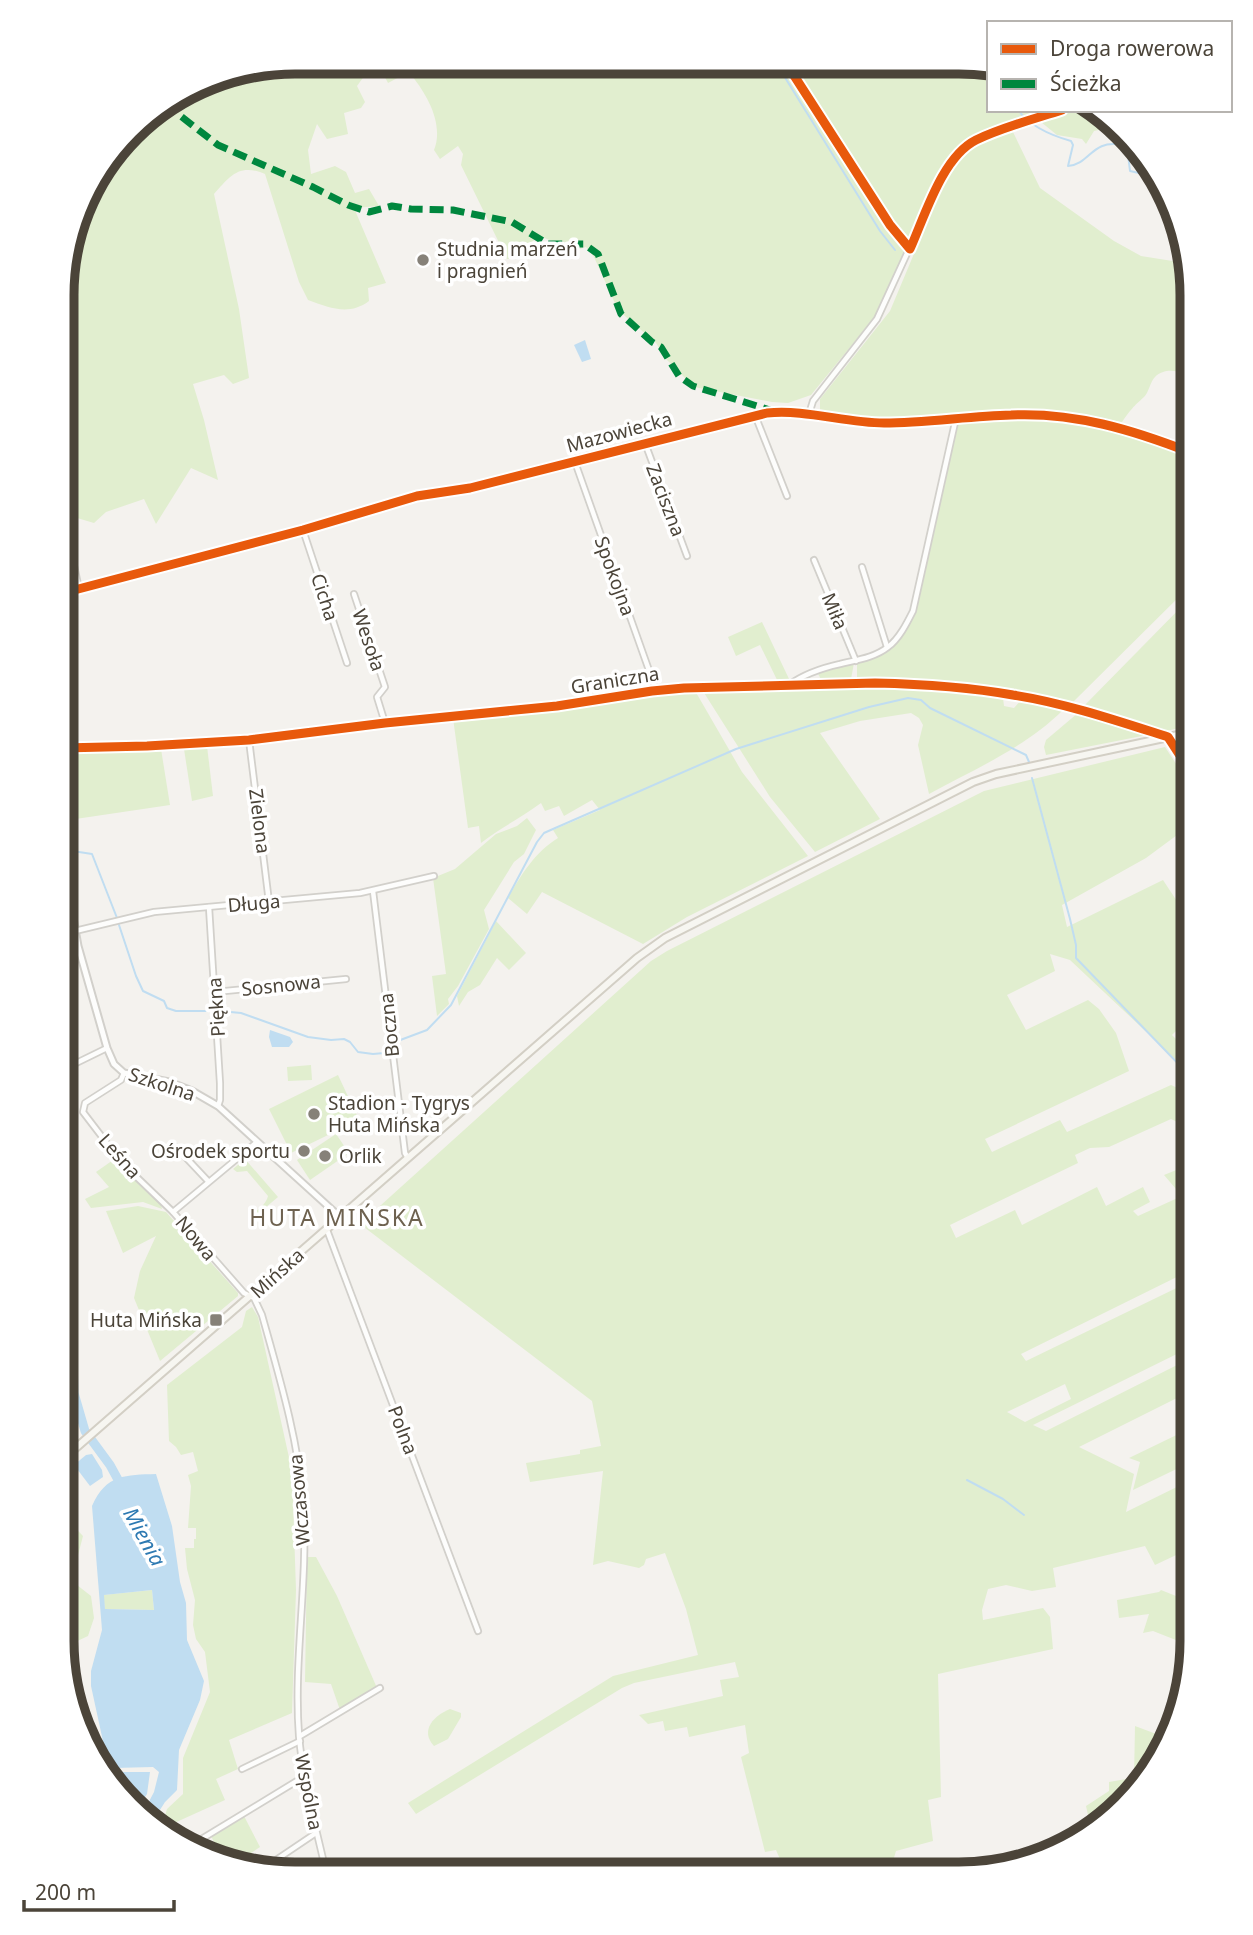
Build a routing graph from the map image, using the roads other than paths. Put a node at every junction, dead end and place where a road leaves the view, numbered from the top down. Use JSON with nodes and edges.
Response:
{"nodes":[{"id":1,"x":1056,"y":112,"type":"edge"},
{"id":2,"x":808,"y":414,"type":"junction"},
{"id":3,"x":755,"y":415,"type":"junction"},
{"id":4,"x":956,"y":418,"type":"junction"},
{"id":5,"x":645,"y":443,"type":"junction"},
{"id":6,"x":1180,"y":448,"type":"edge"},
{"id":7,"x":575,"y":462,"type":"junction"},
{"id":8,"x":787,"y":496,"type":"dead end"},
{"id":9,"x":303,"y":530,"type":"junction"},
{"id":10,"x":687,"y":556,"type":"dead end"},
{"id":11,"x":814,"y":560,"type":"dead end"},
{"id":12,"x":74,"y":566,"type":"edge"},
{"id":13,"x":862,"y":567,"type":"dead end"},
{"id":14,"x":79,"y":589,"type":"junction"},
{"id":15,"x":74,"y":590,"type":"edge"},
{"id":16,"x":354,"y":594,"type":"dead end"},
{"id":17,"x":888,"y":647,"type":"junction"},
{"id":18,"x":856,"y":661,"type":"junction"},
{"id":19,"x":347,"y":663,"type":"dead end"},
{"id":20,"x":787,"y":686,"type":"junction"},
{"id":21,"x":656,"y":690,"type":"junction"},
{"id":22,"x":385,"y":723,"type":"junction"},
{"id":23,"x":1180,"y":735,"type":"edge"},
{"id":24,"x":1168,"y":737,"type":"junction"},
{"id":25,"x":249,"y":740,"type":"junction"},
{"id":26,"x":74,"y":748,"type":"edge"},
{"id":27,"x":1180,"y":755,"type":"edge"},
{"id":28,"x":433,"y":876,"type":"dead end"},
{"id":29,"x":373,"y":891,"type":"junction"},
{"id":30,"x":269,"y":902,"type":"junction"},
{"id":31,"x":209,"y":907,"type":"junction"},
{"id":32,"x":74,"y":932,"type":"joint"},
{"id":33,"x":346,"y":979,"type":"dead end"},
{"id":34,"x":215,"y":992,"type":"junction"},
{"id":35,"x":107,"y":1048,"type":"junction"},
{"id":36,"x":74,"y":1064,"type":"edge"},
{"id":37,"x":124,"y":1073,"type":"junction"},
{"id":38,"x":218,"y":1106,"type":"junction"},
{"id":39,"x":257,"y":1142,"type":"junction"},
{"id":40,"x":176,"y":1147,"type":"dead end"},
{"id":41,"x":408,"y":1158,"type":"junction"},
{"id":42,"x":208,"y":1181,"type":"junction"},
{"id":43,"x":173,"y":1212,"type":"junction"},
{"id":44,"x":340,"y":1217,"type":"junction"},
{"id":45,"x":326,"y":1229,"type":"junction"},
{"id":46,"x":250,"y":1297,"type":"junction"},
{"id":47,"x":74,"y":1449,"type":"edge"},
{"id":48,"x":478,"y":1631,"type":"dead end"},
{"id":49,"x":380,"y":1688,"type":"dead end"},
{"id":50,"x":299,"y":1711,"type":"joint"},
{"id":51,"x":300,"y":1738,"type":"junction"},
{"id":52,"x":242,"y":1769,"type":"dead end"},
{"id":53,"x":305,"y":1776,"type":"junction"},
{"id":54,"x":316,"y":1833,"type":"junction"},
{"id":55,"x":200,"y":1840,"type":"edge"},
{"id":56,"x":275,"y":1861,"type":"edge"},
{"id":57,"x":323,"y":1862,"type":"edge"}],
"edges":[{"from":1,"to":2,"type":"street"},
{"from":2,"to":3,"type":"street","name":"Mazowiecka"},
{"from":2,"to":4,"type":"street","name":"Mazowiecka"},
{"from":3,"to":5,"type":"street","name":"Mazowiecka"},
{"from":3,"to":8,"type":"street"},
{"from":4,"to":6,"type":"street","name":"Mazowiecka"},
{"from":4,"to":17,"type":"street"},
{"from":5,"to":7,"type":"street","name":"Mazowiecka"},
{"from":5,"to":10,"type":"street","name":"Zaciszna"},
{"from":7,"to":9,"type":"street","name":"Mazowiecka"},
{"from":7,"to":21,"type":"street","name":"Spokojna"},
{"from":9,"to":14,"type":"street","name":"Mazowiecka"},
{"from":9,"to":19,"type":"street","name":"Cicha"},
{"from":11,"to":18,"type":"street","name":"Miła"},
{"from":12,"to":14,"type":"street"},
{"from":13,"to":17,"type":"street"},
{"from":14,"to":15,"type":"street","name":"Mazowiecka"},
{"from":16,"to":22,"type":"street","name":"Wesoła"},
{"from":17,"to":18,"type":"street"},
{"from":18,"to":20,"type":"street"},
{"from":20,"to":21,"type":"street","name":"Graniczna"},
{"from":20,"to":24,"type":"street","name":"Graniczna"},
{"from":21,"to":22,"type":"street","name":"Graniczna"},
{"from":22,"to":25,"type":"street","name":"Graniczna"},
{"from":23,"to":24,"type":"main road","name":"Mińska"},
{"from":24,"to":27,"type":"street"},
{"from":24,"to":41,"type":"main road","name":"Mińska"},
{"from":25,"to":26,"type":"street","name":"Graniczna"},
{"from":25,"to":30,"type":"street","name":"Zielona"},
{"from":28,"to":29,"type":"street","name":"Długa"},
{"from":29,"to":30,"type":"street","name":"Długa"},
{"from":29,"to":41,"type":"street","name":"Boczna"},
{"from":30,"to":31,"type":"street","name":"Długa"},
{"from":31,"to":32,"type":"street","name":"Długa"},
{"from":31,"to":34,"type":"street","name":"Piękna"},
{"from":32,"to":35,"type":"street","name":"Szkolna"},
{"from":33,"to":34,"type":"street","name":"Sosnowa"},
{"from":34,"to":38,"type":"street","name":"Piękna"},
{"from":35,"to":36,"type":"street"},
{"from":35,"to":37,"type":"street","name":"Szkolna"},
{"from":37,"to":38,"type":"street","name":"Szkolna"},
{"from":37,"to":43,"type":"street","name":"Leśna"},
{"from":38,"to":39,"type":"street","name":"Szkolna"},
{"from":39,"to":42,"type":"street","name":"Nowa"},
{"from":39,"to":44,"type":"street","name":"Szkolna"},
{"from":40,"to":42,"type":"street"},
{"from":41,"to":44,"type":"main road","name":"Mińska"},
{"from":42,"to":43,"type":"street","name":"Nowa"},
{"from":43,"to":46,"type":"street","name":"Nowa"},
{"from":44,"to":45,"type":"main road","name":"Mińska"},
{"from":45,"to":46,"type":"main road","name":"Mińska"},
{"from":45,"to":48,"type":"street","name":"Polna"},
{"from":46,"to":47,"type":"main road","name":"Mińska"},
{"from":46,"to":50,"type":"street","name":"Wczasowa"},
{"from":49,"to":51,"type":"street"},
{"from":50,"to":51,"type":"street","name":"Wspólna"},
{"from":51,"to":52,"type":"street"},
{"from":51,"to":53,"type":"street","name":"Wspólna"},
{"from":53,"to":54,"type":"street","name":"Wspólna"},
{"from":53,"to":55,"type":"street"},
{"from":54,"to":56,"type":"street"},
{"from":54,"to":57,"type":"street","name":"Wspólna"}]}
